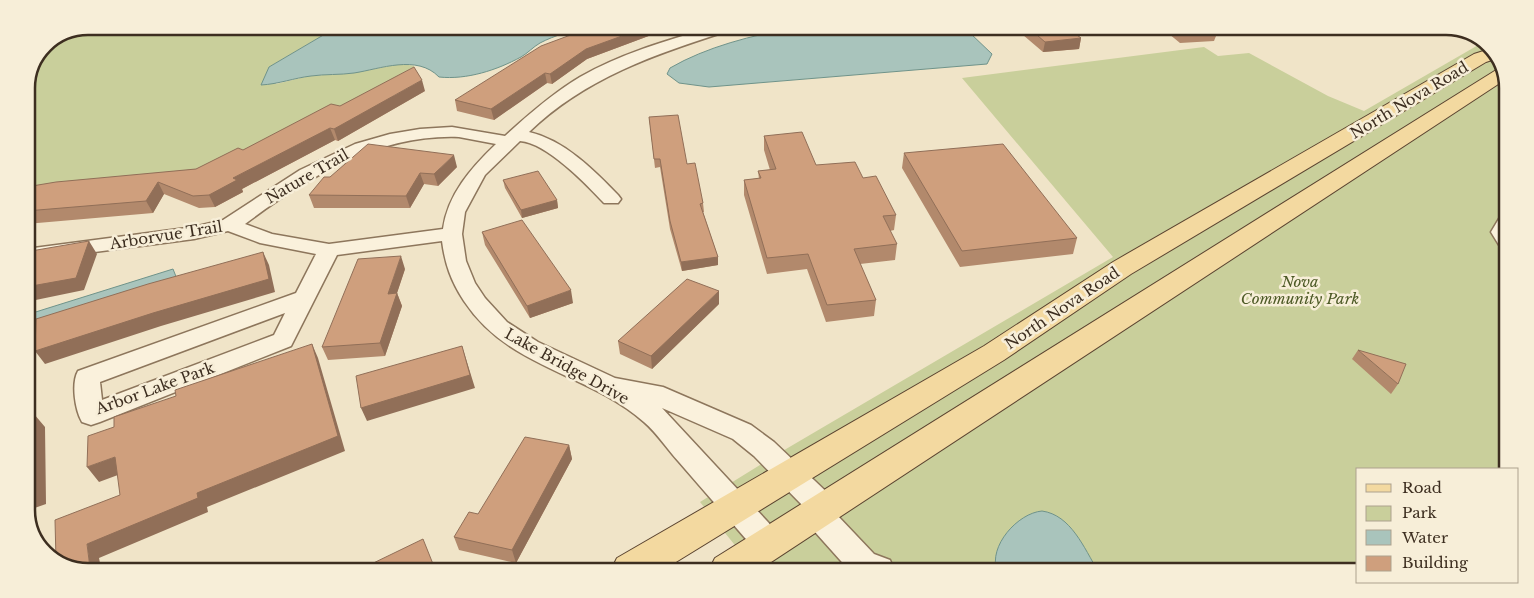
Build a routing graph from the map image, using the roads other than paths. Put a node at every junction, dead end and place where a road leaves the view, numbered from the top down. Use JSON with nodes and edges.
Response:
{"nodes":[{"id":1,"x":700,"y":35,"type":"edge"},
{"id":2,"x":1488,"y":56,"type":"edge"},
{"id":3,"x":1497,"y":76,"type":"edge"},
{"id":4,"x":512,"y":139,"type":"junction"},
{"id":5,"x":611,"y":199,"type":"dead end"},
{"id":6,"x":230,"y":225,"type":"junction"},
{"id":7,"x":452,"y":234,"type":"junction"},
{"id":8,"x":329,"y":250,"type":"junction"},
{"id":9,"x":35,"y":254,"type":"edge"},
{"id":10,"x":1122,"y":268,"type":"junction"},
{"id":11,"x":302,"y":299,"type":"junction"},
{"id":12,"x":1129,"y":313,"type":"junction"},
{"id":13,"x":606,"y":385,"type":"junction"},
{"id":14,"x":789,"y":474,"type":"junction"},
{"id":15,"x":735,"y":506,"type":"junction"},
{"id":16,"x":821,"y":511,"type":"junction"},
{"id":17,"x":769,"y":544,"type":"junction"},
{"id":18,"x":641,"y":563,"type":"edge"},
{"id":19,"x":739,"y":563,"type":"edge"},
{"id":20,"x":862,"y":563,"type":"edge"}],
"edges":[{"from":1,"to":4,"type":"street","name":"Lake Bridge Drive"},
{"from":2,"to":10,"type":"main road","name":"North Nova Road"},
{"from":3,"to":12,"type":"main road","name":"North Nova Road"},
{"from":4,"to":5,"type":"street","name":"Nature Trail"},
{"from":4,"to":6,"type":"street","name":"Nature Trail"},
{"from":4,"to":7,"type":"street","name":"Lake Bridge Drive"},
{"from":6,"to":8,"type":"street","name":"Arborvue Trail"},
{"from":6,"to":9,"type":"street","name":"Arborvue Trail"},
{"from":7,"to":8,"type":"street","name":"Arborvue Trail"},
{"from":7,"to":13,"type":"street","name":"Lake Bridge Drive"},
{"from":8,"to":11,"type":"street","name":"Arbor Lake Park"},
{"from":10,"to":12,"type":"main road"},
{"from":10,"to":14,"type":"main road","name":"North Nova Road"},
{"from":11,"to":11,"type":"street","name":"Arbor Lake Park"},
{"from":12,"to":16,"type":"main road","name":"North Nova Road"},
{"from":13,"to":14,"type":"street"},
{"from":13,"to":15,"type":"street","name":"Lake Bridge Drive"},
{"from":14,"to":15,"type":"main road","name":"North Nova Road"},
{"from":14,"to":16,"type":"street"},
{"from":15,"to":17,"type":"street","name":"Lake Bridge Drive"},
{"from":15,"to":18,"type":"main road","name":"North Nova Road"},
{"from":16,"to":17,"type":"main road","name":"North Nova Road"},
{"from":16,"to":20,"type":"street"},
{"from":17,"to":19,"type":"main road","name":"North Nova Road"}]}
